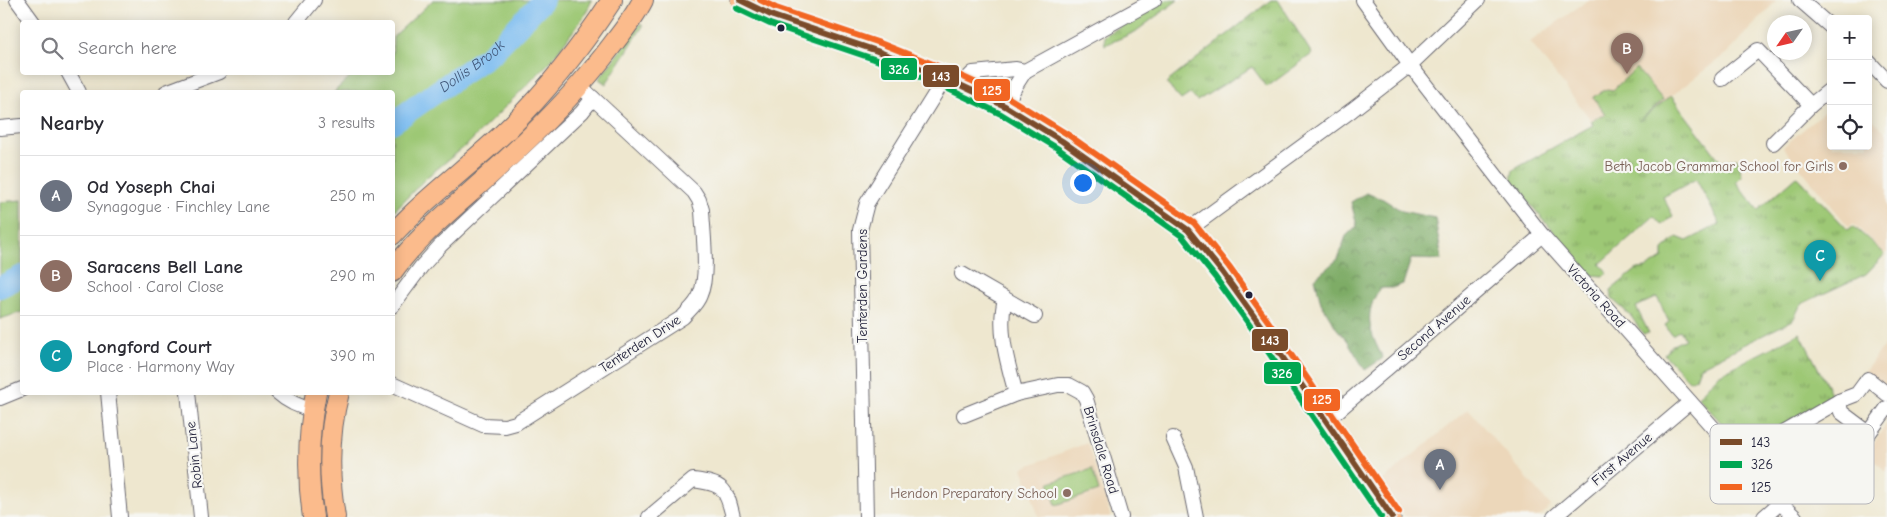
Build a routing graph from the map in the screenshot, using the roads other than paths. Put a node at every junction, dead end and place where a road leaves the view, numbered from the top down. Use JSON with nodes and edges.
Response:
{"nodes":[{"id":1,"x":17,"y":0,"type":"edge"},
{"id":2,"x":314,"y":0,"type":"edge"},
{"id":3,"x":612,"y":0,"type":"edge"},
{"id":4,"x":643,"y":0,"type":"edge"},
{"id":5,"x":740,"y":0,"type":"edge"},
{"id":6,"x":1154,"y":0,"type":"edge"},
{"id":7,"x":1363,"y":0,"type":"edge"},
{"id":8,"x":1478,"y":0,"type":"edge"},
{"id":9,"x":1800,"y":0,"type":"edge"},
{"id":10,"x":32,"y":20,"type":"edge"},
{"id":11,"x":298,"y":20,"type":"edge"},
{"id":12,"x":1827,"y":24,"type":"edge"},
{"id":13,"x":1410,"y":65,"type":"junction"},
{"id":14,"x":1872,"y":65,"type":"edge"},
{"id":15,"x":1025,"y":71,"type":"junction"},
{"id":16,"x":70,"y":75,"type":"edge"},
{"id":17,"x":211,"y":75,"type":"edge"},
{"id":18,"x":1722,"y":79,"type":"dead end"},
{"id":19,"x":1887,"y":81,"type":"edge"},
{"id":20,"x":953,"y":82,"type":"junction"},
{"id":21,"x":78,"y":90,"type":"edge"},
{"id":22,"x":171,"y":90,"type":"edge"},
{"id":23,"x":586,"y":92,"type":"junction"},
{"id":24,"x":1827,"y":92,"type":"edge"},
{"id":25,"x":1811,"y":105,"type":"junction"},
{"id":26,"x":1005,"y":106,"type":"junction"},
{"id":27,"x":20,"y":126,"type":"edge"},
{"id":28,"x":0,"y":128,"type":"edge"},
{"id":29,"x":1773,"y":143,"type":"dead end"},
{"id":30,"x":1188,"y":230,"type":"junction"},
{"id":31,"x":395,"y":232,"type":"edge"},
{"id":32,"x":1542,"y":236,"type":"junction"},
{"id":33,"x":395,"y":268,"type":"edge"},
{"id":34,"x":962,"y":274,"type":"dead end"},
{"id":35,"x":1006,"y":299,"type":"junction"},
{"id":36,"x":395,"y":302,"type":"edge"},
{"id":37,"x":1035,"y":316,"type":"dead end"},
{"id":38,"x":395,"y":385,"type":"edge"},
{"id":39,"x":20,"y":390,"type":"edge"},
{"id":40,"x":1016,"y":394,"type":"junction"},
{"id":41,"x":1887,"y":394,"type":"edge"},
{"id":42,"x":108,"y":395,"type":"edge"},
{"id":43,"x":188,"y":395,"type":"edge"},
{"id":44,"x":281,"y":395,"type":"edge"},
{"id":45,"x":338,"y":395,"type":"edge"},
{"id":46,"x":0,"y":398,"type":"edge"},
{"id":47,"x":314,"y":401,"type":"edge"},
{"id":48,"x":1839,"y":401,"type":"junction"},
{"id":49,"x":1690,"y":402,"type":"junction"},
{"id":50,"x":1887,"y":408,"type":"edge"},
{"id":51,"x":964,"y":415,"type":"dead end"},
{"id":52,"x":1326,"y":422,"type":"junction"},
{"id":53,"x":1710,"y":424,"type":"edge"},
{"id":54,"x":1799,"y":424,"type":"edge"},
{"id":55,"x":1858,"y":424,"type":"edge"},
{"id":56,"x":1874,"y":426,"type":"edge"},
{"id":57,"x":1173,"y":438,"type":"dead end"},
{"id":58,"x":1779,"y":504,"type":"edge"},
{"id":59,"x":1781,"y":504,"type":"edge"},
{"id":60,"x":120,"y":517,"type":"edge"},
{"id":61,"x":201,"y":517,"type":"edge"},
{"id":62,"x":313,"y":517,"type":"edge"},
{"id":63,"x":335,"y":517,"type":"edge"},
{"id":64,"x":649,"y":517,"type":"edge"},
{"id":65,"x":733,"y":517,"type":"edge"},
{"id":66,"x":866,"y":517,"type":"edge"},
{"id":67,"x":1121,"y":517,"type":"edge"},
{"id":68,"x":1196,"y":517,"type":"edge"},
{"id":69,"x":1392,"y":517,"type":"edge"},
{"id":70,"x":1554,"y":517,"type":"edge"},
{"id":71,"x":1764,"y":517,"type":"edge"},
{"id":72,"x":1795,"y":517,"type":"edge"}],
"edges":[{"from":1,"to":10,"type":"street"},
{"from":2,"to":11,"type":"street"},
{"from":3,"to":31,"type":"highway"},
{"from":4,"to":23,"type":"highway"},
{"from":5,"to":20,"type":"main road"},
{"from":6,"to":15,"type":"street"},
{"from":7,"to":13,"type":"street","name":"Victoria Road"},
{"from":8,"to":13,"type":"street"},
{"from":9,"to":12,"type":"street"},
{"from":13,"to":30,"type":"street"},
{"from":13,"to":32,"type":"street","name":"Victoria Road"},
{"from":14,"to":19,"type":"street"},
{"from":15,"to":20,"type":"street"},
{"from":15,"to":26,"type":"street"},
{"from":16,"to":21,"type":"street"},
{"from":17,"to":22,"type":"street"},
{"from":18,"to":25,"type":"street"},
{"from":20,"to":26,"type":"main road"},
{"from":20,"to":66,"type":"street","name":"Tenterden Gardens"},
{"from":23,"to":33,"type":"highway"},
{"from":23,"to":36,"type":"street"},
{"from":23,"to":38,"type":"street","name":"Tenterden Drive"},
{"from":24,"to":25,"type":"street"},
{"from":25,"to":29,"type":"street"},
{"from":26,"to":30,"type":"main road"},
{"from":27,"to":28,"type":"street"},
{"from":30,"to":52,"type":"main road"},
{"from":32,"to":49,"type":"street","name":"Victoria Road"},
{"from":32,"to":52,"type":"street","name":"Second Avenue"},
{"from":34,"to":35,"type":"street"},
{"from":35,"to":37,"type":"street"},
{"from":35,"to":40,"type":"street"},
{"from":39,"to":46,"type":"street"},
{"from":40,"to":51,"type":"street","name":"Brinsdale Road"},
{"from":40,"to":67,"type":"street","name":"Brinsdale Road"},
{"from":41,"to":48,"type":"street"},
{"from":42,"to":60,"type":"street"},
{"from":43,"to":61,"type":"street","name":"Robin Lane"},
{"from":44,"to":47,"type":"street"},
{"from":45,"to":63,"type":"highway"},
{"from":47,"to":62,"type":"highway"},
{"from":48,"to":54,"type":"street"},
{"from":48,"to":55,"type":"street"},
{"from":49,"to":53,"type":"street","name":"Victoria Road"},
{"from":49,"to":70,"type":"street","name":"First Avenue"},
{"from":50,"to":56,"type":"street"},
{"from":52,"to":69,"type":"main road"},
{"from":57,"to":68,"type":"street"},
{"from":58,"to":71,"type":"street"},
{"from":59,"to":72,"type":"street","name":"Victoria Road"},
{"from":64,"to":65,"type":"street"}]}
